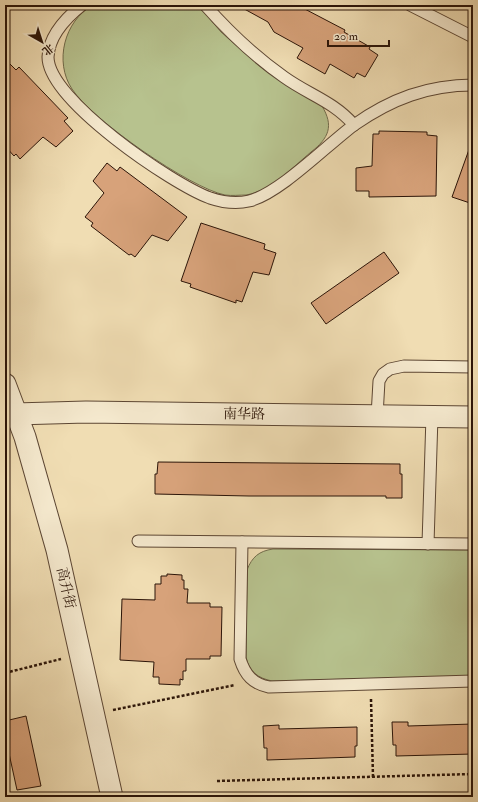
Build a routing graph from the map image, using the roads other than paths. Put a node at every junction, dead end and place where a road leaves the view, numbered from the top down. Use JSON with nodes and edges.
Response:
{"nodes":[{"id":1,"x":82,"y":5,"type":"edge"},
{"id":2,"x":205,"y":5,"type":"edge"},
{"id":3,"x":410,"y":5,"type":"edge"},
{"id":4,"x":473,"y":37,"type":"edge"},
{"id":5,"x":473,"y":85,"type":"edge"},
{"id":6,"x":354,"y":125,"type":"junction"},
{"id":7,"x":473,"y":366,"type":"edge"},
{"id":8,"x":5,"y":384,"type":"edge"},
{"id":9,"x":377,"y":416,"type":"junction"},
{"id":10,"x":432,"y":416,"type":"junction"},
{"id":11,"x":473,"y":416,"type":"edge"},
{"id":12,"x":10,"y":417,"type":"edge"},
{"id":13,"x":138,"y":541,"type":"dead end"},
{"id":14,"x":242,"y":542,"type":"junction"},
{"id":15,"x":428,"y":544,"type":"junction"},
{"id":16,"x":473,"y":544,"type":"edge"},
{"id":17,"x":473,"y":681,"type":"edge"},
{"id":18,"x":112,"y":797,"type":"edge"}],
"edges":[{"from":1,"to":6,"type":"lane"},
{"from":2,"to":6,"type":"lane"},
{"from":3,"to":4,"type":"lane"},
{"from":5,"to":6,"type":"lane"},
{"from":7,"to":9,"type":"lane"},
{"from":8,"to":12,"type":"street","name":"高升街"},
{"from":9,"to":10,"type":"street","name":"南华路"},
{"from":9,"to":12,"type":"street","name":"南华路"},
{"from":10,"to":11,"type":"street","name":"南华路"},
{"from":10,"to":15,"type":"lane"},
{"from":12,"to":18,"type":"street","name":"高升街"},
{"from":13,"to":14,"type":"lane"},
{"from":14,"to":15,"type":"lane"},
{"from":14,"to":17,"type":"lane"},
{"from":15,"to":16,"type":"lane"}]}
